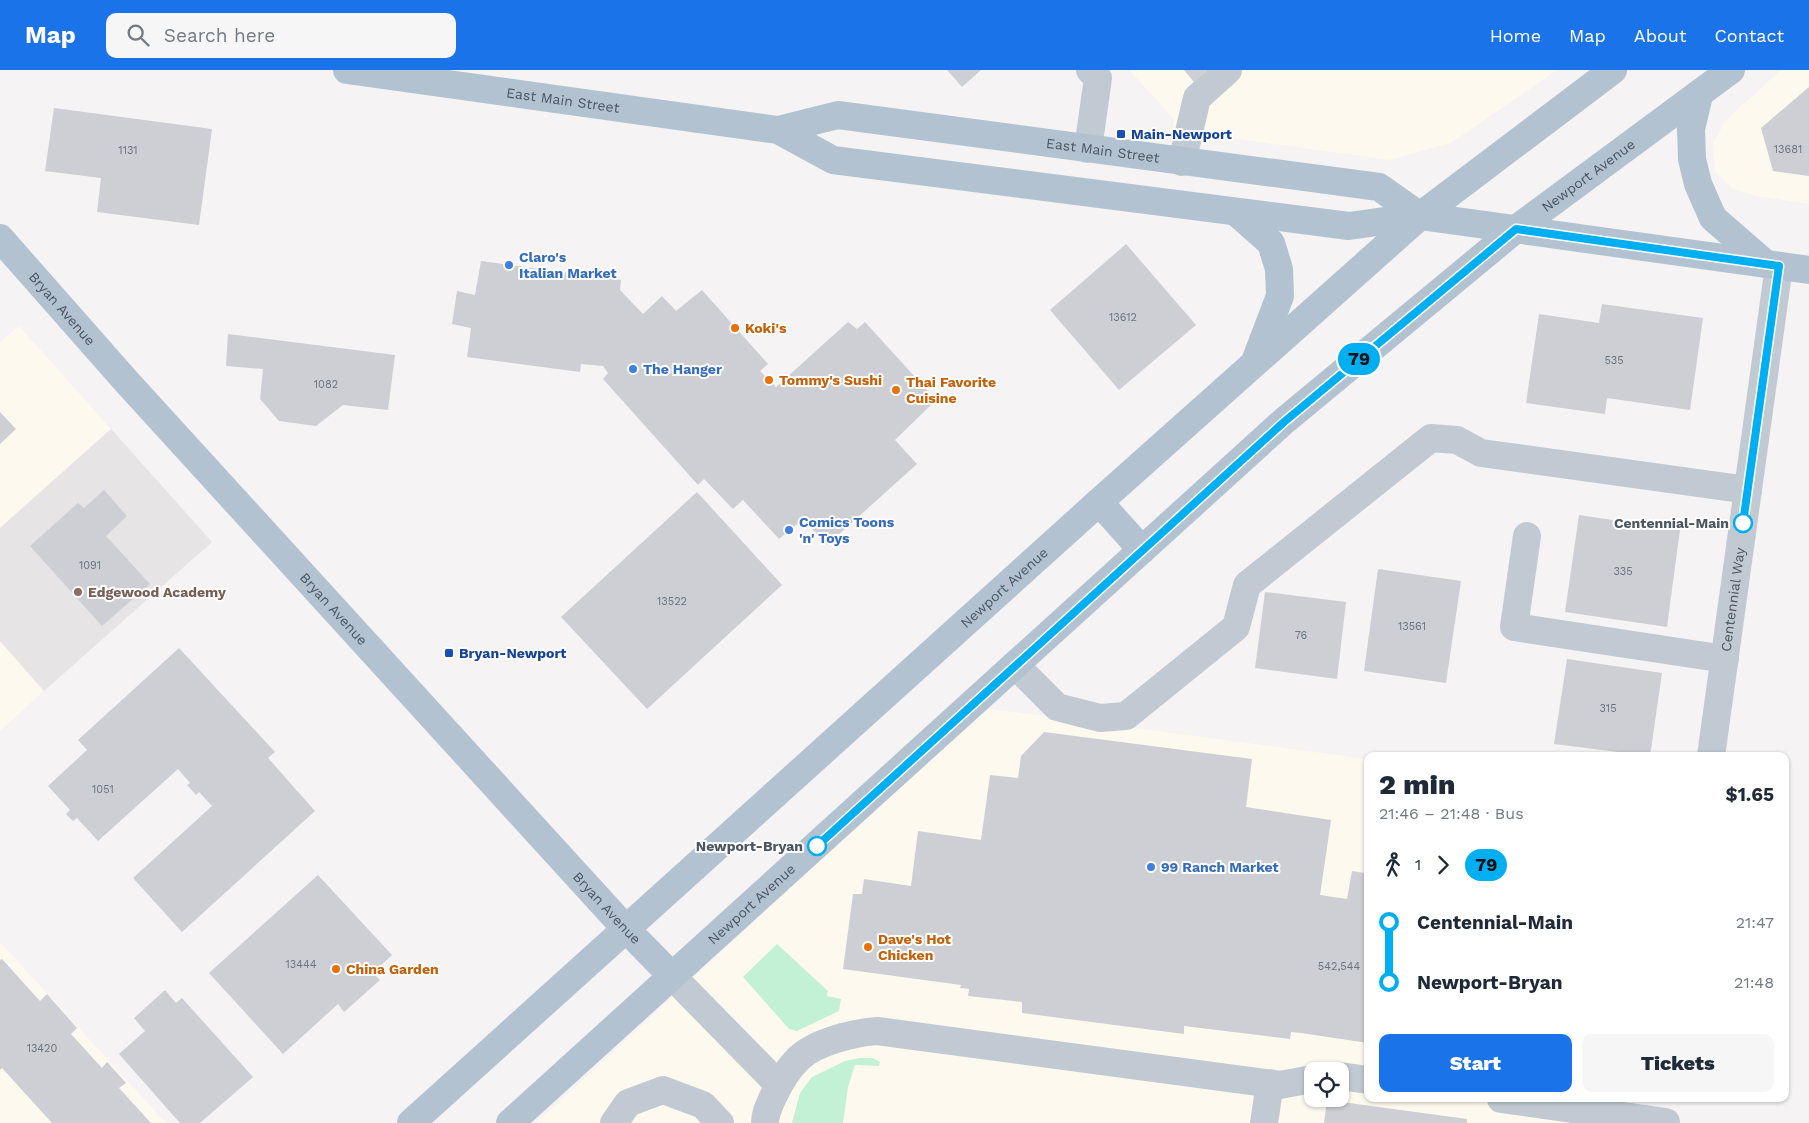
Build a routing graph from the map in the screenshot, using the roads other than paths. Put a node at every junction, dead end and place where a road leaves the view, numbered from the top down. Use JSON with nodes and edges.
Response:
{"nodes":[{"id":1,"x":347,"y":70,"type":"edge"},
{"id":2,"x":1090,"y":70,"type":"edge"},
{"id":3,"x":1228,"y":70,"type":"edge"},
{"id":4,"x":1612,"y":70,"type":"edge"},
{"id":5,"x":1731,"y":70,"type":"edge"},
{"id":6,"x":1699,"y":95,"type":"junction"},
{"id":7,"x":778,"y":130,"type":"junction"},
{"id":8,"x":1088,"y":149,"type":"junction"},
{"id":9,"x":1182,"y":162,"type":"junction"},
{"id":10,"x":1236,"y":212,"type":"junction"},
{"id":11,"x":1420,"y":216,"type":"junction"},
{"id":12,"x":1516,"y":229,"type":"junction"},
{"id":13,"x":0,"y":238,"type":"edge"},
{"id":14,"x":1772,"y":265,"type":"junction"},
{"id":15,"x":1809,"y":270,"type":"edge"},
{"id":16,"x":1255,"y":363,"type":"junction"},
{"id":17,"x":1748,"y":490,"type":"junction"},
{"id":18,"x":1099,"y":502,"type":"junction"},
{"id":19,"x":1527,"y":536,"type":"dead end"},
{"id":20,"x":1142,"y":550,"type":"junction"},
{"id":21,"x":1724,"y":659,"type":"junction"},
{"id":22,"x":1015,"y":665,"type":"junction"},
{"id":23,"x":1712,"y":752,"type":"edge"},
{"id":24,"x":626,"y":929,"type":"junction"},
{"id":25,"x":672,"y":976,"type":"junction"},
{"id":26,"x":1349,"y":1077,"type":"edge"},
{"id":27,"x":1364,"y":1079,"type":"edge"},
{"id":28,"x":1304,"y":1080,"type":"edge"},
{"id":29,"x":1270,"y":1083,"type":"junction"},
{"id":30,"x":778,"y":1084,"type":"junction"},
{"id":31,"x":1532,"y":1102,"type":"edge"},
{"id":32,"x":1667,"y":1115,"type":"edge"},
{"id":33,"x":411,"y":1123,"type":"edge"},
{"id":34,"x":510,"y":1123,"type":"edge"},
{"id":35,"x":614,"y":1123,"type":"edge"},
{"id":36,"x":720,"y":1123,"type":"edge"},
{"id":37,"x":765,"y":1123,"type":"edge"},
{"id":38,"x":1264,"y":1123,"type":"edge"}],
"edges":[{"from":1,"to":7,"type":"main road","name":"East Main Street"},
{"from":2,"to":8,"type":"street"},
{"from":3,"to":9,"type":"street"},
{"from":4,"to":11,"type":"main road","name":"Newport Avenue"},
{"from":5,"to":6,"type":"main road","name":"Newport Avenue"},
{"from":6,"to":12,"type":"main road","name":"Newport Avenue"},
{"from":6,"to":14,"type":"main road"},
{"from":7,"to":8,"type":"main road","name":"East Main Street"},
{"from":7,"to":10,"type":"main road","name":"East Main Street"},
{"from":8,"to":9,"type":"main road","name":"East Main Street"},
{"from":9,"to":11,"type":"main road","name":"East Main Street"},
{"from":10,"to":11,"type":"main road","name":"East Main Street"},
{"from":10,"to":16,"type":"main road"},
{"from":11,"to":12,"type":"main road","name":"East Main Street"},
{"from":11,"to":16,"type":"main road","name":"Newport Avenue"},
{"from":12,"to":14,"type":"main road","name":"East Main Street"},
{"from":12,"to":20,"type":"main road","name":"Newport Avenue"},
{"from":13,"to":24,"type":"main road","name":"Bryan Avenue"},
{"from":14,"to":15,"type":"main road","name":"East Main Street"},
{"from":14,"to":17,"type":"street","name":"Centennial Way"},
{"from":16,"to":18,"type":"main road","name":"Newport Avenue"},
{"from":17,"to":21,"type":"street","name":"Centennial Way"},
{"from":17,"to":22,"type":"street"},
{"from":18,"to":20,"type":"main road"},
{"from":18,"to":24,"type":"main road","name":"Newport Avenue"},
{"from":19,"to":21,"type":"street"},
{"from":20,"to":22,"type":"main road","name":"Newport Avenue"},
{"from":21,"to":23,"type":"street","name":"Centennial Way"},
{"from":22,"to":25,"type":"main road","name":"Newport Avenue"},
{"from":24,"to":25,"type":"main road","name":"Bryan Avenue"},
{"from":24,"to":33,"type":"main road","name":"Newport Avenue"},
{"from":25,"to":30,"type":"street"},
{"from":25,"to":34,"type":"main road","name":"Newport Avenue"},
{"from":26,"to":27,"type":"street"},
{"from":28,"to":29,"type":"street"},
{"from":29,"to":30,"type":"street"},
{"from":29,"to":38,"type":"street"},
{"from":30,"to":37,"type":"street"},
{"from":31,"to":32,"type":"street"},
{"from":35,"to":36,"type":"street"}]}
